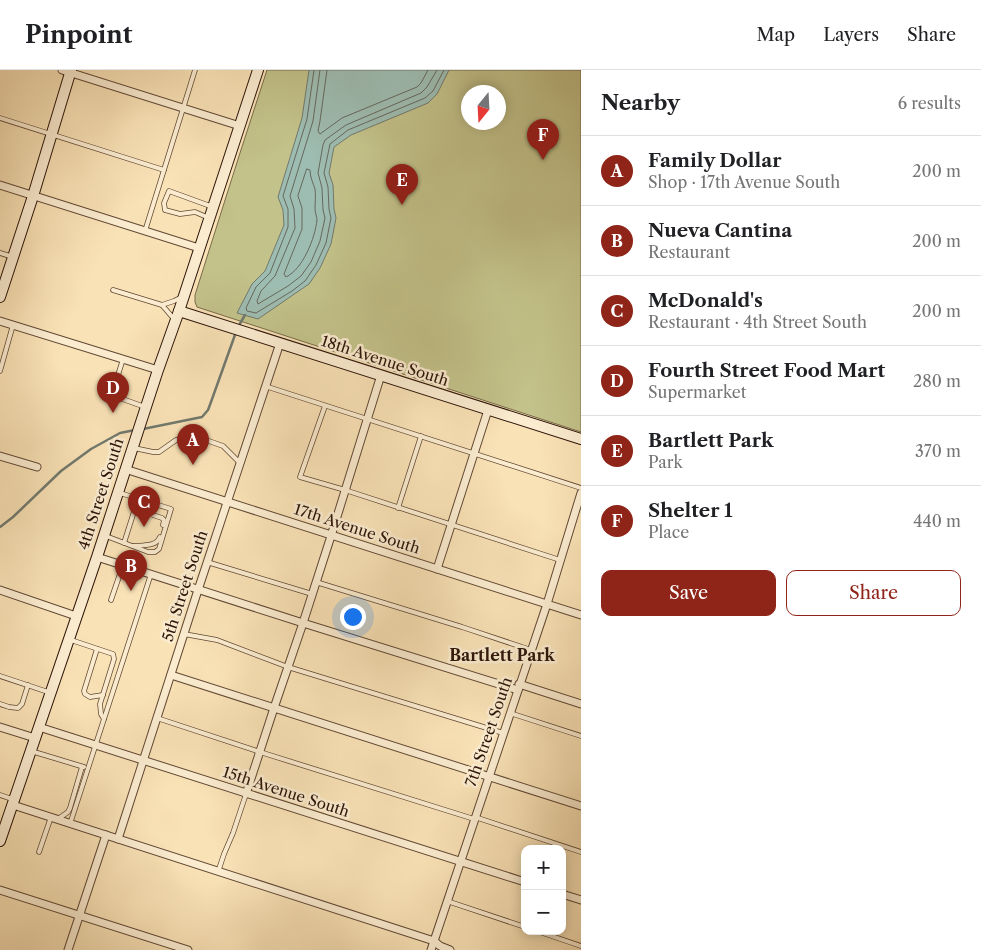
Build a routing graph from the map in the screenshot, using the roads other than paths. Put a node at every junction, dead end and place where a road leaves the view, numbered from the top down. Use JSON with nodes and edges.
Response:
{"nodes":[{"id":1,"x":195,"y":70,"type":"edge"},
{"id":2,"x":258,"y":70,"type":"edge"},
{"id":3,"x":68,"y":71,"type":"edge"},
{"id":4,"x":183,"y":108,"type":"junction"},
{"id":5,"x":0,"y":118,"type":"edge"},
{"id":6,"x":240,"y":126,"type":"junction"},
{"id":7,"x":52,"y":134,"type":"junction"},
{"id":8,"x":164,"y":170,"type":"junction"},
{"id":9,"x":0,"y":186,"type":"edge"},
{"id":10,"x":33,"y":196,"type":"junction"},
{"id":11,"x":213,"y":207,"type":"junction"},
{"id":12,"x":209,"y":218,"type":"junction"},
{"id":13,"x":145,"y":231,"type":"junction"},
{"id":14,"x":200,"y":248,"type":"junction"},
{"id":15,"x":0,"y":253,"type":"edge"},
{"id":16,"x":13,"y":257,"type":"junction"},
{"id":17,"x":113,"y":290,"type":"dead end"},
{"id":18,"x":0,"y":296,"type":"edge"},
{"id":19,"x":184,"y":296,"type":"junction"},
{"id":20,"x":162,"y":305,"type":"junction"},
{"id":21,"x":179,"y":311,"type":"junction"},
{"id":22,"x":0,"y":321,"type":"edge"},
{"id":23,"x":175,"y":321,"type":"junction"},
{"id":24,"x":13,"y":325,"type":"junction"},
{"id":25,"x":280,"y":343,"type":"junction"},
{"id":26,"x":123,"y":359,"type":"junction"},
{"id":27,"x":158,"y":370,"type":"junction"},
{"id":28,"x":0,"y":371,"type":"edge"},
{"id":29,"x":381,"y":375,"type":"junction"},
{"id":30,"x":265,"y":386,"type":"junction"},
{"id":31,"x":326,"y":406,"type":"junction"},
{"id":32,"x":488,"y":410,"type":"junction"},
{"id":33,"x":144,"y":412,"type":"junction"},
{"id":34,"x":367,"y":419,"type":"junction"},
{"id":35,"x":422,"y":436,"type":"junction"},
{"id":36,"x":581,"y":439,"type":"edge"},
{"id":37,"x":134,"y":444,"type":"junction"},
{"id":38,"x":474,"y":453,"type":"junction"},
{"id":39,"x":0,"y":456,"type":"edge"},
{"id":40,"x":240,"y":463,"type":"junction"},
{"id":41,"x":36,"y":467,"type":"dead end"},
{"id":42,"x":125,"y":469,"type":"junction"},
{"id":43,"x":581,"y":488,"type":"edge"},
{"id":44,"x":345,"y":490,"type":"junction"},
{"id":45,"x":118,"y":492,"type":"junction"},
{"id":46,"x":581,"y":493,"type":"edge"},
{"id":47,"x":138,"y":499,"type":"junction"},
{"id":48,"x":227,"y":502,"type":"junction"},
{"id":49,"x":398,"y":508,"type":"junction"},
{"id":50,"x":135,"y":509,"type":"junction"},
{"id":51,"x":451,"y":525,"type":"junction"},
{"id":52,"x":104,"y":536,"type":"junction"},
{"id":53,"x":331,"y":536,"type":"junction"},
{"id":54,"x":124,"y":543,"type":"junction"},
{"id":55,"x":131,"y":546,"type":"junction"},
{"id":56,"x":97,"y":557,"type":"junction"},
{"id":57,"x":560,"y":560,"type":"junction"},
{"id":58,"x":207,"y":562,"type":"junction"},
{"id":59,"x":123,"y":565,"type":"junction"},
{"id":60,"x":436,"y":569,"type":"junction"},
{"id":61,"x":151,"y":574,"type":"junction"},
{"id":62,"x":316,"y":582,"type":"junction"},
{"id":63,"x":0,"y":590,"type":"edge"},
{"id":64,"x":198,"y":590,"type":"junction"},
{"id":65,"x":312,"y":594,"type":"junction"},
{"id":66,"x":111,"y":600,"type":"dead end"},
{"id":67,"x":547,"y":604,"type":"junction"},
{"id":68,"x":581,"y":615,"type":"edge"},
{"id":69,"x":76,"y":616,"type":"junction"},
{"id":70,"x":303,"y":623,"type":"junction"},
{"id":71,"x":184,"y":634,"type":"junction"},
{"id":72,"x":68,"y":639,"type":"junction"},
{"id":73,"x":97,"y":648,"type":"junction"},
{"id":74,"x":531,"y":650,"type":"junction"},
{"id":75,"x":288,"y":667,"type":"junction"},
{"id":76,"x":0,"y":676,"type":"edge"},
{"id":77,"x":171,"y":676,"type":"junction"},
{"id":78,"x":28,"y":685,"type":"junction"},
{"id":79,"x":518,"y":687,"type":"junction"},
{"id":80,"x":50,"y":692,"type":"junction"},
{"id":81,"x":103,"y":695,"type":"junction"},
{"id":82,"x":0,"y":704,"type":"edge"},
{"id":83,"x":581,"y":704,"type":"edge"},
{"id":84,"x":274,"y":708,"type":"junction"},
{"id":85,"x":510,"y":713,"type":"junction"},
{"id":86,"x":157,"y":718,"type":"junction"},
{"id":87,"x":104,"y":719,"type":"junction"},
{"id":88,"x":0,"y":727,"type":"edge"},
{"id":89,"x":39,"y":727,"type":"junction"},
{"id":90,"x":503,"y":733,"type":"junction"},
{"id":91,"x":581,"y":736,"type":"edge"},
{"id":92,"x":35,"y":738,"type":"junction"},
{"id":93,"x":96,"y":746,"type":"junction"},
{"id":94,"x":31,"y":751,"type":"junction"},
{"id":95,"x":260,"y":752,"type":"junction"},
{"id":96,"x":143,"y":761,"type":"junction"},
{"id":97,"x":82,"y":767,"type":"junction"},
{"id":98,"x":88,"y":769,"type":"junction"},
{"id":99,"x":488,"y":776,"type":"junction"},
{"id":100,"x":246,"y":794,"type":"junction"},
{"id":101,"x":0,"y":795,"type":"edge"},
{"id":102,"x":14,"y":803,"type":"junction"},
{"id":103,"x":581,"y":806,"type":"edge"},
{"id":104,"x":54,"y":818,"type":"junction"},
{"id":105,"x":475,"y":818,"type":"junction"},
{"id":106,"x":70,"y":824,"type":"junction"},
{"id":107,"x":106,"y":835,"type":"junction"},
{"id":108,"x":118,"y":839,"type":"junction"},
{"id":109,"x":0,"y":841,"type":"edge"},
{"id":110,"x":39,"y":852,"type":"dead end"},
{"id":111,"x":581,"y":852,"type":"edge"},
{"id":112,"x":460,"y":862,"type":"junction"},
{"id":113,"x":218,"y":872,"type":"junction"},
{"id":114,"x":521,"y":881,"type":"edge"},
{"id":115,"x":0,"y":890,"type":"edge"},
{"id":116,"x":566,"y":895,"type":"edge"},
{"id":117,"x":581,"y":900,"type":"edge"},
{"id":118,"x":447,"y":901,"type":"junction"},
{"id":119,"x":80,"y":916,"type":"junction"},
{"id":120,"x":521,"y":926,"type":"edge"},
{"id":121,"x":549,"y":935,"type":"edge"},
{"id":122,"x":434,"y":941,"type":"junction"},
{"id":123,"x":581,"y":946,"type":"edge"},
{"id":124,"x":68,"y":950,"type":"edge"},
{"id":125,"x":188,"y":950,"type":"edge"},
{"id":126,"x":431,"y":950,"type":"edge"},
{"id":127,"x":450,"y":950,"type":"edge"}],
"edges":[{"from":1,"to":4,"type":"lane"},
{"from":2,"to":6,"type":"main road","name":"4th Street South"},
{"from":3,"to":4,"type":"street"},
{"from":3,"to":7,"type":"main road"},
{"from":4,"to":6,"type":"street"},
{"from":4,"to":8,"type":"lane"},
{"from":5,"to":7,"type":"lane"},
{"from":6,"to":11,"type":"main road","name":"4th Street South"},
{"from":7,"to":8,"type":"lane"},
{"from":7,"to":10,"type":"main road"},
{"from":8,"to":13,"type":"lane"},
{"from":9,"to":10,"type":"street"},
{"from":10,"to":13,"type":"street"},
{"from":10,"to":16,"type":"main road"},
{"from":11,"to":12,"type":"main road","name":"4th Street South"},
{"from":11,"to":12,"type":"lane"},
{"from":12,"to":14,"type":"main road","name":"4th Street South"},
{"from":13,"to":14,"type":"street"},
{"from":14,"to":19,"type":"main road","name":"4th Street South"},
{"from":15,"to":16,"type":"lane"},
{"from":16,"to":18,"type":"main road"},
{"from":17,"to":20,"type":"lane"},
{"from":19,"to":20,"type":"lane"},
{"from":19,"to":21,"type":"main road","name":"4th Street South"},
{"from":20,"to":23,"type":"lane"},
{"from":21,"to":23,"type":"main road","name":"4th Street South"},
{"from":21,"to":25,"type":"main road","name":"18th Avenue South"},
{"from":22,"to":24,"type":"street"},
{"from":23,"to":27,"type":"main road","name":"4th Street South"},
{"from":24,"to":26,"type":"street"},
{"from":24,"to":28,"type":"lane"},
{"from":25,"to":29,"type":"main road","name":"18th Avenue South"},
{"from":25,"to":30,"type":"street","name":"5th Street South"},
{"from":26,"to":27,"type":"street"},
{"from":26,"to":33,"type":"lane"},
{"from":27,"to":33,"type":"main road","name":"4th Street South"},
{"from":29,"to":32,"type":"main road","name":"18th Avenue South"},
{"from":29,"to":34,"type":"street"},
{"from":30,"to":31,"type":"lane"},
{"from":30,"to":40,"type":"street","name":"5th Street South"},
{"from":31,"to":34,"type":"lane"},
{"from":31,"to":44,"type":"lane"},
{"from":32,"to":36,"type":"main road","name":"18th Avenue South"},
{"from":32,"to":38,"type":"street"},
{"from":33,"to":37,"type":"main road","name":"4th Street South"},
{"from":34,"to":35,"type":"lane"},
{"from":34,"to":44,"type":"street"},
{"from":35,"to":38,"type":"lane"},
{"from":35,"to":49,"type":"lane"},
{"from":37,"to":40,"type":"lane"},
{"from":37,"to":42,"type":"main road","name":"4th Street South"},
{"from":38,"to":43,"type":"lane"},
{"from":38,"to":51,"type":"street"},
{"from":39,"to":41,"type":"street"},
{"from":40,"to":48,"type":"street","name":"5th Street South"},
{"from":42,"to":45,"type":"main road","name":"4th Street South"},
{"from":42,"to":48,"type":"street","name":"17th Avenue South"},
{"from":44,"to":49,"type":"lane"},
{"from":44,"to":53,"type":"street"},
{"from":45,"to":47,"type":"lane"},
{"from":45,"to":52,"type":"main road","name":"4th Street South"},
{"from":46,"to":57,"type":"street","name":"7th Street South"},
{"from":47,"to":50,"type":"lane"},
{"from":47,"to":55,"type":"lane"},
{"from":48,"to":53,"type":"street","name":"17th Avenue South"},
{"from":48,"to":58,"type":"street","name":"5th Street South"},
{"from":49,"to":51,"type":"lane"},
{"from":50,"to":54,"type":"lane"},
{"from":50,"to":55,"type":"lane"},
{"from":51,"to":57,"type":"lane"},
{"from":51,"to":60,"type":"street"},
{"from":52,"to":54,"type":"lane"},
{"from":52,"to":56,"type":"main road","name":"4th Street South"},
{"from":53,"to":60,"type":"street","name":"17th Avenue South"},
{"from":53,"to":62,"type":"street"},
{"from":54,"to":55,"type":"lane"},
{"from":56,"to":59,"type":"street"},
{"from":56,"to":69,"type":"main road","name":"4th Street South"},
{"from":57,"to":67,"type":"street","name":"7th Street South"},
{"from":58,"to":64,"type":"street","name":"5th Street South"},
{"from":58,"to":65,"type":"lane"},
{"from":59,"to":61,"type":"street"},
{"from":59,"to":66,"type":"lane"},
{"from":60,"to":67,"type":"street","name":"17th Avenue South"},
{"from":61,"to":64,"type":"street"},
{"from":61,"to":87,"type":"lane"},
{"from":62,"to":65,"type":"street"},
{"from":62,"to":74,"type":"lane"},
{"from":63,"to":69,"type":"street"},
{"from":64,"to":70,"type":"street"},
{"from":64,"to":71,"type":"street","name":"5th Street South"},
{"from":65,"to":70,"type":"street"},
{"from":67,"to":68,"type":"street","name":"17th Avenue South"},
{"from":67,"to":74,"type":"street","name":"7th Street South"},
{"from":69,"to":72,"type":"main road","name":"4th Street South"},
{"from":70,"to":75,"type":"street"},
{"from":70,"to":79,"type":"street"},
{"from":71,"to":75,"type":"lane"},
{"from":71,"to":77,"type":"street","name":"5th Street South"},
{"from":72,"to":73,"type":"lane"},
{"from":72,"to":80,"type":"main road","name":"4th Street South"},
{"from":73,"to":81,"type":"lane"},
{"from":73,"to":81,"type":"lane"},
{"from":74,"to":79,"type":"street","name":"7th Street South"},
{"from":75,"to":84,"type":"street"},
{"from":75,"to":90,"type":"lane"},
{"from":76,"to":78,"type":"lane"},
{"from":77,"to":84,"type":"street"},
{"from":77,"to":86,"type":"street","name":"5th Street South"},
{"from":78,"to":80,"type":"lane"},
{"from":78,"to":82,"type":"lane"},
{"from":79,"to":83,"type":"street"},
{"from":79,"to":85,"type":"street","name":"7th Street South"},
{"from":80,"to":89,"type":"main road","name":"4th Street South"},
{"from":81,"to":87,"type":"lane"},
{"from":84,"to":95,"type":"street"},
{"from":84,"to":99,"type":"street"},
{"from":85,"to":90,"type":"street","name":"7th Street South"},
{"from":85,"to":91,"type":"lane"},
{"from":86,"to":95,"type":"lane"},
{"from":86,"to":96,"type":"street","name":"5th Street South"},
{"from":87,"to":93,"type":"lane"},
{"from":88,"to":92,"type":"street"},
{"from":89,"to":92,"type":"main road","name":"4th Street South"},
{"from":89,"to":93,"type":"street","name":"15th Avenue South"},
{"from":90,"to":99,"type":"street","name":"7th Street South"},
{"from":92,"to":94,"type":"main road","name":"4th Street South"},
{"from":93,"to":96,"type":"street","name":"15th Avenue South"},
{"from":93,"to":98,"type":"lane"},
{"from":94,"to":97,"type":"lane"},
{"from":94,"to":102,"type":"main road","name":"4th Street South"},
{"from":95,"to":100,"type":"street"},
{"from":95,"to":105,"type":"lane"},
{"from":96,"to":100,"type":"street","name":"15th Avenue South"},
{"from":96,"to":108,"type":"street","name":"5th Street South"},
{"from":97,"to":98,"type":"lane"},
{"from":97,"to":104,"type":"lane"},
{"from":98,"to":106,"type":"lane"},
{"from":99,"to":103,"type":"street"},
{"from":99,"to":105,"type":"street","name":"7th Street South"},
{"from":100,"to":112,"type":"street","name":"15th Avenue South"},
{"from":100,"to":113,"type":"lane"},
{"from":101,"to":102,"type":"lane"},
{"from":102,"to":104,"type":"street"},
{"from":102,"to":109,"type":"main road","name":"4th Street South"},
{"from":104,"to":106,"type":"street"},
{"from":104,"to":110,"type":"lane"},
{"from":105,"to":111,"type":"lane"},
{"from":105,"to":112,"type":"street","name":"7th Street South"},
{"from":106,"to":107,"type":"street"},
{"from":107,"to":108,"type":"street"},
{"from":107,"to":119,"type":"street"},
{"from":108,"to":113,"type":"street"},
{"from":112,"to":114,"type":"street","name":"15th Avenue South"},
{"from":112,"to":118,"type":"street","name":"7th Street South"},
{"from":113,"to":122,"type":"street"},
{"from":115,"to":119,"type":"street"},
{"from":116,"to":117,"type":"street"},
{"from":118,"to":120,"type":"lane"},
{"from":118,"to":122,"type":"street","name":"7th Street South"},
{"from":119,"to":124,"type":"street"},
{"from":119,"to":125,"type":"street"},
{"from":121,"to":123,"type":"lane"},
{"from":122,"to":126,"type":"street","name":"7th Street South"},
{"from":122,"to":127,"type":"street"}]}
